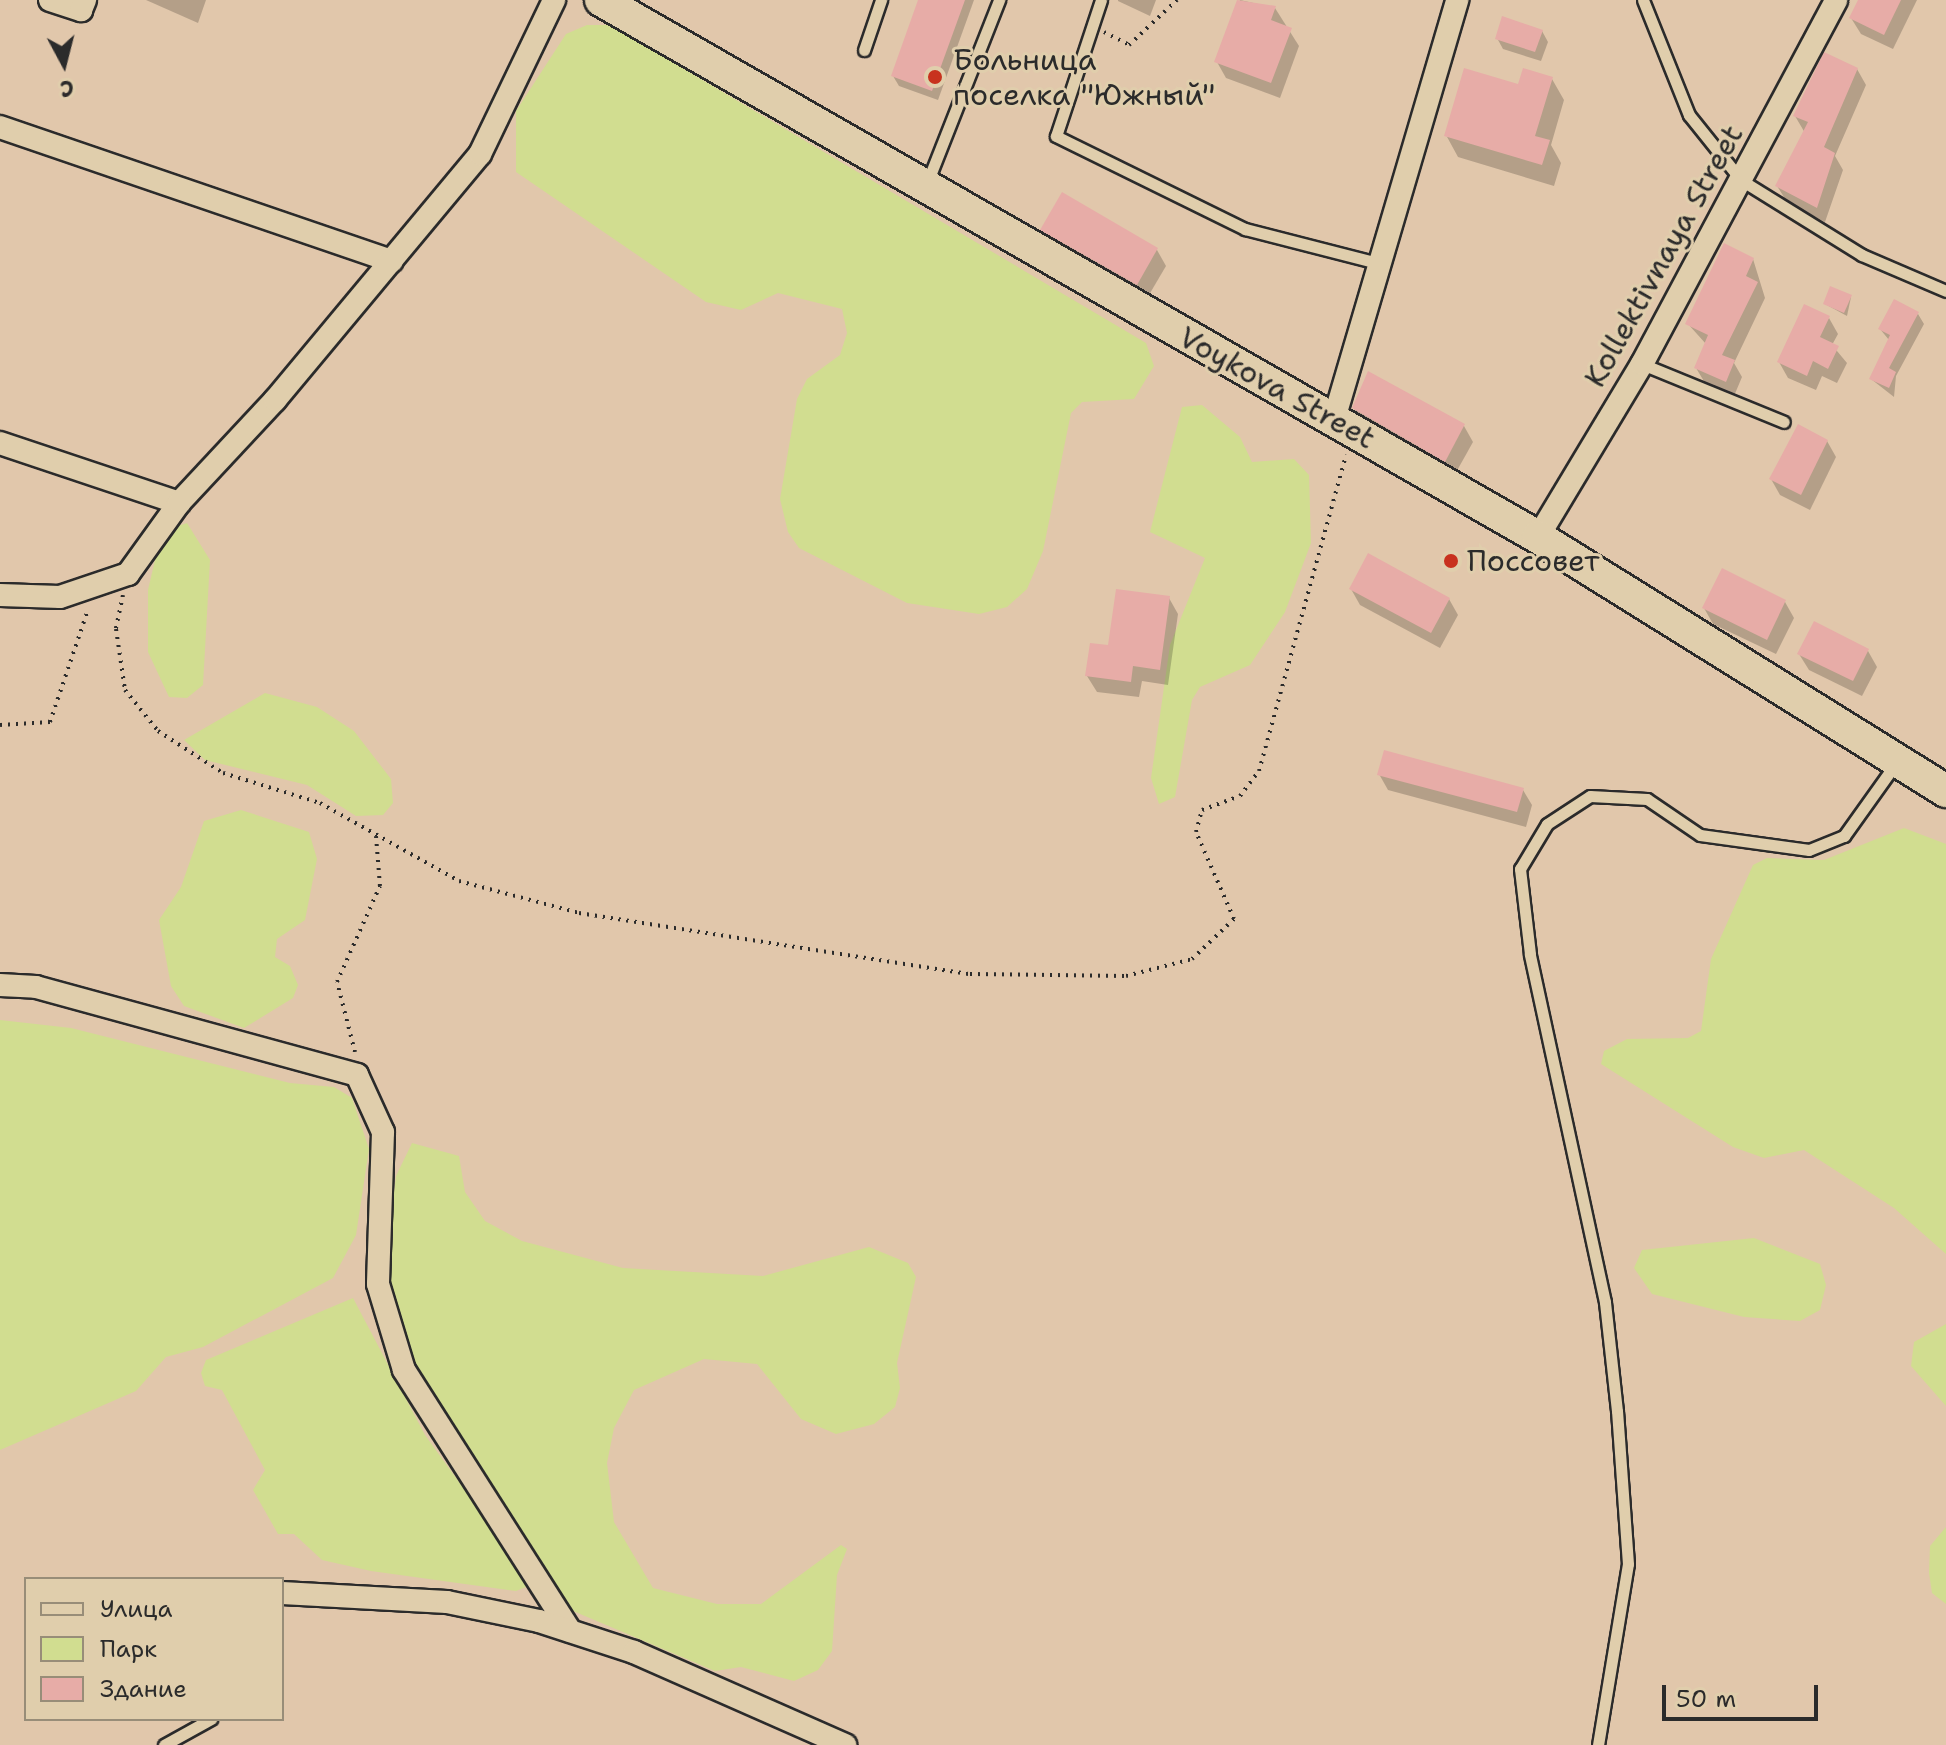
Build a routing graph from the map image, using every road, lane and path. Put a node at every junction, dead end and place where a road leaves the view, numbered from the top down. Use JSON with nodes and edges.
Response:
{"nodes":[{"id":1,"x":50,"y":0,"type":"edge"},
{"id":2,"x":85,"y":0,"type":"edge"},
{"id":3,"x":554,"y":0,"type":"edge"},
{"id":4,"x":601,"y":0,"type":"edge"},
{"id":5,"x":881,"y":0,"type":"edge"},
{"id":6,"x":999,"y":0,"type":"edge"},
{"id":7,"x":1101,"y":0,"type":"edge"},
{"id":8,"x":1177,"y":0,"type":"edge"},
{"id":9,"x":1457,"y":0,"type":"edge"},
{"id":10,"x":1643,"y":0,"type":"edge"},
{"id":11,"x":1836,"y":0,"type":"edge"},
{"id":12,"x":1093,"y":26,"type":"junction"},
{"id":13,"x":864,"y":50,"type":"dead end"},
{"id":14,"x":0,"y":127,"type":"edge"},
{"id":15,"x":1741,"y":180,"type":"junction"},
{"id":16,"x":924,"y":191,"type":"junction"},
{"id":17,"x":392,"y":261,"type":"junction"},
{"id":18,"x":1377,"y":263,"type":"junction"},
{"id":19,"x":1946,"y":291,"type":"edge"},
{"id":20,"x":1642,"y":364,"type":"junction"},
{"id":21,"x":1784,"y":422,"type":"dead end"},
{"id":22,"x":1344,"y":424,"type":"junction"},
{"id":23,"x":0,"y":443,"type":"edge"},
{"id":24,"x":179,"y":503,"type":"junction"},
{"id":25,"x":1538,"y":537,"type":"junction"},
{"id":26,"x":128,"y":574,"type":"junction"},
{"id":27,"x":94,"y":590,"type":"junction"},
{"id":28,"x":0,"y":595,"type":"edge"},
{"id":29,"x":0,"y":725,"type":"edge"},
{"id":30,"x":1898,"y":760,"type":"junction"},
{"id":31,"x":1946,"y":791,"type":"edge"},
{"id":32,"x":376,"y":836,"type":"junction"},
{"id":33,"x":0,"y":985,"type":"edge"},
{"id":34,"x":357,"y":1075,"type":"junction"},
{"id":35,"x":284,"y":1593,"type":"edge"},
{"id":36,"x":570,"y":1631,"type":"junction"},
{"id":37,"x":207,"y":1721,"type":"edge"},
{"id":38,"x":164,"y":1745,"type":"edge"},
{"id":39,"x":845,"y":1745,"type":"edge"},
{"id":40,"x":1598,"y":1745,"type":"edge"}],
"edges":[{"from":1,"to":2,"type":"street"},
{"from":3,"to":17,"type":"street"},
{"from":4,"to":16,"type":"street","name":"Voykova Street"},
{"from":5,"to":13,"type":"lane"},
{"from":6,"to":16,"type":"lane"},
{"from":7,"to":12,"type":"lane"},
{"from":8,"to":12,"type":"path"},
{"from":9,"to":18,"type":"street"},
{"from":10,"to":15,"type":"lane"},
{"from":11,"to":15,"type":"street","name":"Kollektivnaya Street"},
{"from":12,"to":18,"type":"lane"},
{"from":14,"to":17,"type":"street"},
{"from":15,"to":19,"type":"lane"},
{"from":15,"to":20,"type":"street","name":"Kollektivnaya Street"},
{"from":16,"to":22,"type":"street","name":"Voykova Street"},
{"from":17,"to":24,"type":"street"},
{"from":18,"to":22,"type":"street"},
{"from":20,"to":21,"type":"lane"},
{"from":20,"to":25,"type":"street","name":"Kollektivnaya Street"},
{"from":22,"to":25,"type":"street","name":"Voykova Street"},
{"from":22,"to":32,"type":"path"},
{"from":23,"to":24,"type":"street"},
{"from":24,"to":26,"type":"street"},
{"from":25,"to":30,"type":"street","name":"Voykova Street"},
{"from":26,"to":27,"type":"street"},
{"from":26,"to":32,"type":"path"},
{"from":27,"to":28,"type":"street"},
{"from":27,"to":29,"type":"path"},
{"from":30,"to":31,"type":"street","name":"Voykova Street"},
{"from":30,"to":40,"type":"lane"},
{"from":32,"to":34,"type":"path"},
{"from":33,"to":34,"type":"street"},
{"from":34,"to":36,"type":"street"},
{"from":35,"to":36,"type":"street"},
{"from":36,"to":39,"type":"street"},
{"from":37,"to":38,"type":"lane"}]}
